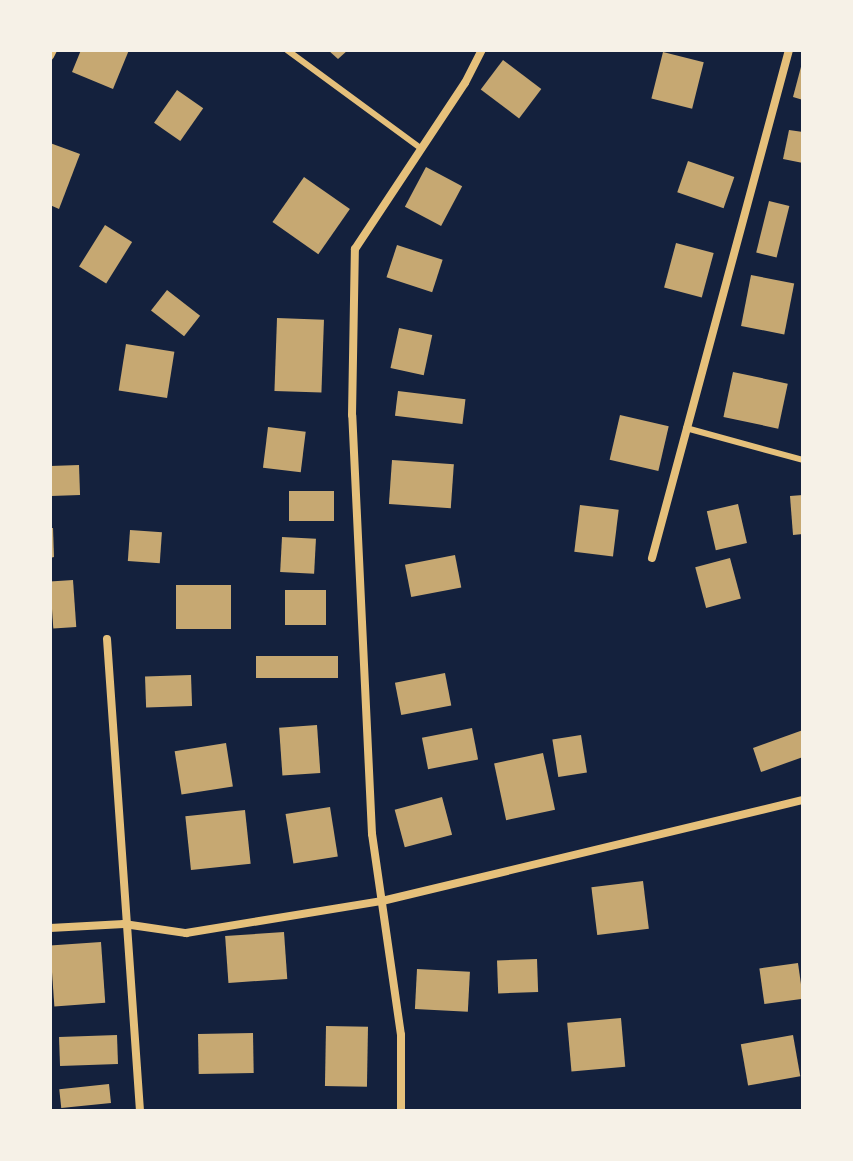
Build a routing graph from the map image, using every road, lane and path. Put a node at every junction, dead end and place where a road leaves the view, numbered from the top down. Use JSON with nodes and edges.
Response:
{"nodes":[{"id":1,"x":53,"y":50,"type":"edge"},
{"id":2,"x":287,"y":50,"type":"edge"},
{"id":3,"x":482,"y":50,"type":"edge"},
{"id":4,"x":789,"y":50,"type":"edge"},
{"id":5,"x":50,"y":56,"type":"edge"},
{"id":6,"x":422,"y":149,"type":"junction"},
{"id":7,"x":686,"y":428,"type":"junction"},
{"id":8,"x":803,"y":460,"type":"edge"},
{"id":9,"x":652,"y":558,"type":"dead end"},
{"id":10,"x":107,"y":639,"type":"dead end"},
{"id":11,"x":803,"y":800,"type":"edge"},
{"id":12,"x":382,"y":901,"type":"junction"},
{"id":13,"x":124,"y":924,"type":"junction"},
{"id":14,"x":50,"y":928,"type":"edge"},
{"id":15,"x":140,"y":1111,"type":"edge"},
{"id":16,"x":401,"y":1111,"type":"edge"}],
"edges":[{"from":1,"to":5,"type":"street"},
{"from":2,"to":6,"type":"lane"},
{"from":3,"to":6,"type":"street"},
{"from":4,"to":7,"type":"street"},
{"from":6,"to":12,"type":"street"},
{"from":7,"to":8,"type":"lane"},
{"from":7,"to":9,"type":"street"},
{"from":10,"to":13,"type":"street"},
{"from":11,"to":12,"type":"street"},
{"from":12,"to":13,"type":"street"},
{"from":12,"to":16,"type":"street"},
{"from":13,"to":14,"type":"street"},
{"from":13,"to":15,"type":"street"}]}
